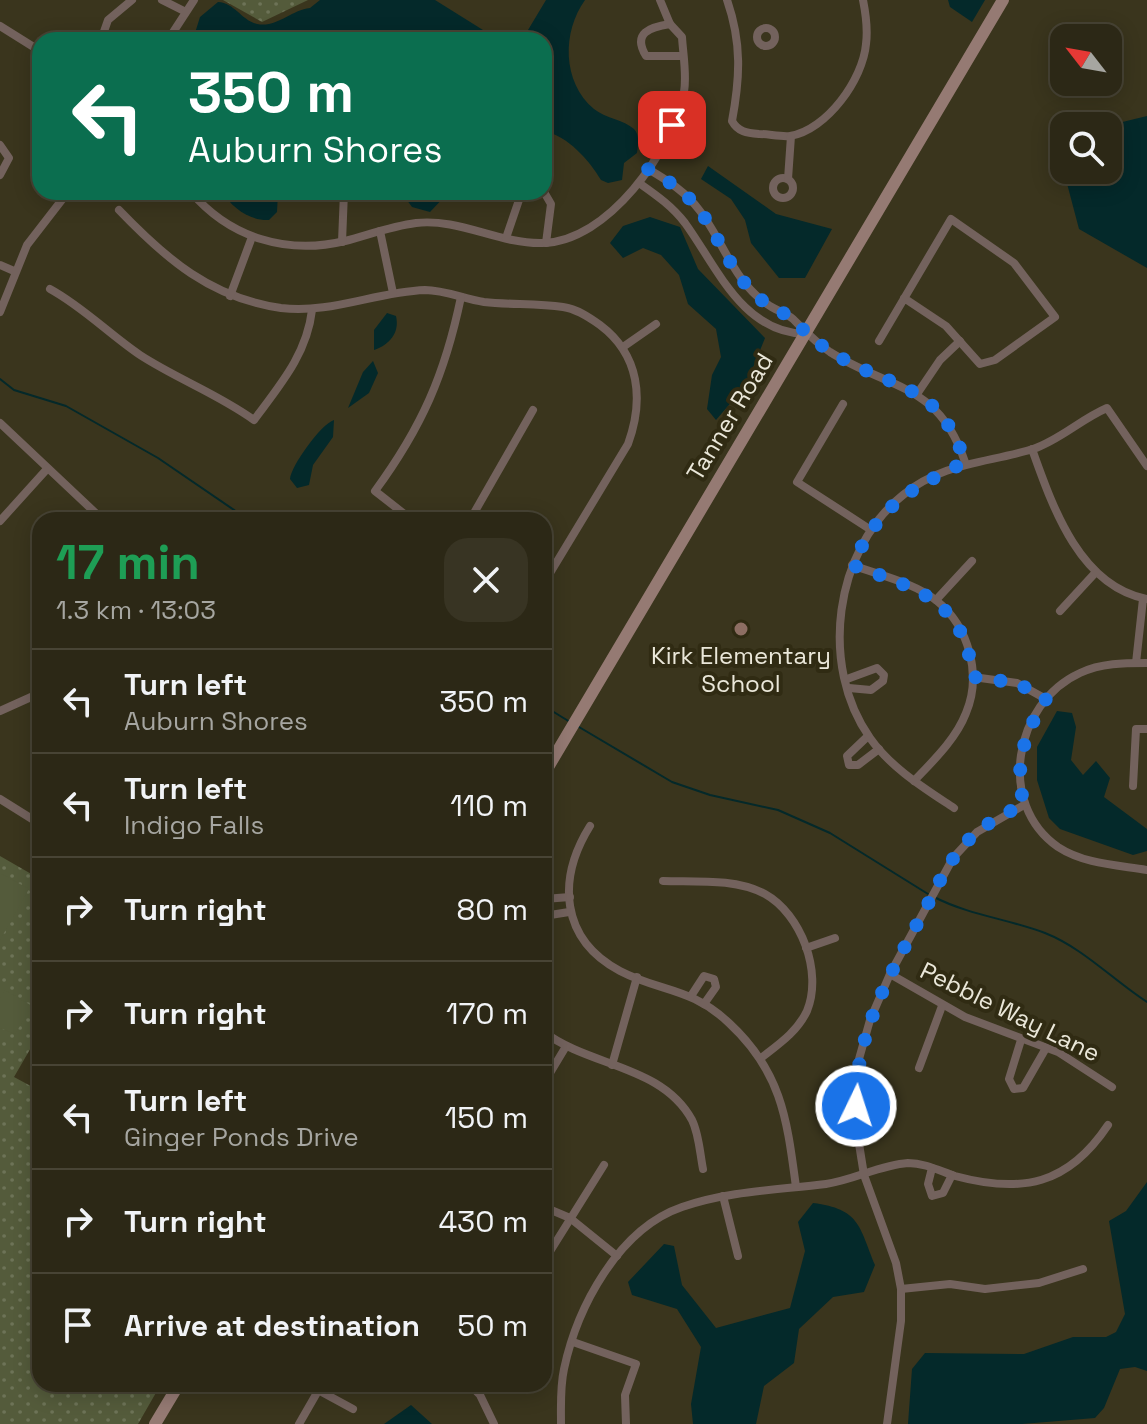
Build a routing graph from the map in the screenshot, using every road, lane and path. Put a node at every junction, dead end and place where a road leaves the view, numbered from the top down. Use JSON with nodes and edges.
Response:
{"nodes":[{"id":1,"x":132,"y":0,"type":"edge"},
{"id":2,"x":162,"y":0,"type":"edge"},
{"id":3,"x":194,"y":0,"type":"edge"},
{"id":4,"x":660,"y":0,"type":"edge"},
{"id":5,"x":727,"y":0,"type":"edge"},
{"id":6,"x":863,"y":0,"type":"edge"},
{"id":7,"x":1003,"y":0,"type":"edge"},
{"id":8,"x":184,"y":11,"type":"junction"},
{"id":9,"x":670,"y":24,"type":"junction"},
{"id":10,"x":0,"y":26,"type":"edge"},
{"id":11,"x":104,"y":32,"type":"edge"},
{"id":12,"x":172,"y":32,"type":"edge"},
{"id":13,"x":757,"y":37,"type":"dead end"},
{"id":14,"x":739,"y":40,"type":"junction"},
{"id":15,"x":32,"y":46,"type":"edge"},
{"id":16,"x":683,"y":56,"type":"junction"},
{"id":17,"x":791,"y":136,"type":"junction"},
{"id":18,"x":0,"y":145,"type":"edge"},
{"id":19,"x":648,"y":169,"type":"junction"},
{"id":20,"x":0,"y":175,"type":"edge"},
{"id":21,"x":788,"y":179,"type":"dead end"},
{"id":22,"x":639,"y":183,"type":"junction"},
{"id":23,"x":61,"y":200,"type":"edge"},
{"id":24,"x":199,"y":200,"type":"edge"},
{"id":25,"x":344,"y":200,"type":"edge"},
{"id":26,"x":519,"y":200,"type":"edge"},
{"id":27,"x":549,"y":200,"type":"edge"},
{"id":28,"x":119,"y":210,"type":"dead end"},
{"id":29,"x":380,"y":231,"type":"junction"},
{"id":30,"x":252,"y":237,"type":"junction"},
{"id":31,"x":506,"y":238,"type":"junction"},
{"id":32,"x":342,"y":242,"type":"junction"},
{"id":33,"x":546,"y":243,"type":"junction"},
{"id":34,"x":0,"y":265,"type":"edge"},
{"id":35,"x":14,"y":271,"type":"junction"},
{"id":36,"x":50,"y":289,"type":"dead end"},
{"id":37,"x":393,"y":293,"type":"junction"},
{"id":38,"x":230,"y":296,"type":"junction"},
{"id":39,"x":461,"y":297,"type":"junction"},
{"id":40,"x":904,"y":298,"type":"junction"},
{"id":41,"x":312,"y":310,"type":"junction"},
{"id":42,"x":0,"y":312,"type":"edge"},
{"id":43,"x":656,"y":324,"type":"dead end"},
{"id":44,"x":805,"y":334,"type":"junction"},
{"id":45,"x":879,"y":341,"type":"dead end"},
{"id":46,"x":960,"y":341,"type":"junction"},
{"id":47,"x":623,"y":347,"type":"junction"},
{"id":48,"x":917,"y":394,"type":"junction"},
{"id":49,"x":843,"y":404,"type":"dead end"},
{"id":50,"x":533,"y":410,"type":"dead end"},
{"id":51,"x":0,"y":423,"type":"edge"},
{"id":52,"x":1032,"y":449,"type":"junction"},
{"id":53,"x":965,"y":462,"type":"junction"},
{"id":54,"x":1147,"y":466,"type":"edge"},
{"id":55,"x":47,"y":469,"type":"junction"},
{"id":56,"x":94,"y":512,"type":"edge"},
{"id":57,"x":402,"y":512,"type":"edge"},
{"id":58,"x":475,"y":512,"type":"edge"},
{"id":59,"x":0,"y":521,"type":"edge"},
{"id":60,"x":871,"y":530,"type":"junction"},
{"id":61,"x":972,"y":561,"type":"dead end"},
{"id":62,"x":852,"y":565,"type":"junction"},
{"id":63,"x":552,"y":570,"type":"edge"},
{"id":64,"x":1096,"y":572,"type":"junction"},
{"id":65,"x":1145,"y":599,"type":"edge"},
{"id":66,"x":936,"y":600,"type":"junction"},
{"id":67,"x":1060,"y":611,"type":"dead end"},
{"id":68,"x":1136,"y":663,"type":"junction"},
{"id":69,"x":1147,"y":663,"type":"edge"},
{"id":70,"x":973,"y":677,"type":"junction"},
{"id":71,"x":32,"y":697,"type":"edge"},
{"id":72,"x":1046,"y":699,"type":"junction"},
{"id":73,"x":0,"y":711,"type":"edge"},
{"id":74,"x":1147,"y":729,"type":"edge"},
{"id":75,"x":868,"y":736,"type":"junction"},
{"id":76,"x":879,"y":749,"type":"junction"},
{"id":77,"x":552,"y":760,"type":"edge"},
{"id":78,"x":914,"y":781,"type":"junction"},
{"id":79,"x":1133,"y":786,"type":"dead end"},
{"id":80,"x":0,"y":799,"type":"edge"},
{"id":81,"x":1024,"y":805,"type":"junction"},
{"id":82,"x":954,"y":808,"type":"dead end"},
{"id":83,"x":32,"y":819,"type":"edge"},
{"id":84,"x":590,"y":826,"type":"dead end"},
{"id":85,"x":1147,"y":870,"type":"edge"},
{"id":86,"x":663,"y":881,"type":"dead end"},
{"id":87,"x":570,"y":897,"type":"junction"},
{"id":88,"x":552,"y":898,"type":"edge"},
{"id":89,"x":569,"y":912,"type":"junction"},
{"id":90,"x":552,"y":915,"type":"edge"},
{"id":91,"x":835,"y":938,"type":"dead end"},
{"id":92,"x":806,"y":948,"type":"junction"},
{"id":93,"x":890,"y":974,"type":"junction"},
{"id":94,"x":637,"y":977,"type":"junction"},
{"id":95,"x":691,"y":996,"type":"junction"},
{"id":96,"x":704,"y":1004,"type":"junction"},
{"id":97,"x":942,"y":1006,"type":"junction"},
{"id":98,"x":552,"y":1038,"type":"edge"},
{"id":99,"x":1021,"y":1040,"type":"junction"},
{"id":100,"x":565,"y":1048,"type":"junction"},
{"id":101,"x":1046,"y":1048,"type":"junction"},
{"id":102,"x":761,"y":1058,"type":"junction"},
{"id":103,"x":612,"y":1065,"type":"junction"},
{"id":104,"x":919,"y":1068,"type":"dead end"},
{"id":105,"x":552,"y":1070,"type":"edge"},
{"id":106,"x":1112,"y":1087,"type":"dead end"},
{"id":107,"x":1108,"y":1125,"type":"dead end"},
{"id":108,"x":604,"y":1165,"type":"dead end"},
{"id":109,"x":932,"y":1168,"type":"junction"},
{"id":110,"x":703,"y":1169,"type":"dead end"},
{"id":111,"x":864,"y":1175,"type":"junction"},
{"id":112,"x":952,"y":1175,"type":"junction"},
{"id":113,"x":796,"y":1187,"type":"junction"},
{"id":114,"x":723,"y":1196,"type":"junction"},
{"id":115,"x":552,"y":1210,"type":"edge"},
{"id":116,"x":570,"y":1218,"type":"junction"},
{"id":117,"x":552,"y":1248,"type":"edge"},
{"id":118,"x":617,"y":1256,"type":"junction"},
{"id":119,"x":738,"y":1256,"type":"dead end"},
{"id":120,"x":1083,"y":1269,"type":"dead end"},
{"id":121,"x":901,"y":1289,"type":"junction"},
{"id":122,"x":573,"y":1342,"type":"junction"},
{"id":123,"x":174,"y":1392,"type":"edge"},
{"id":124,"x":317,"y":1392,"type":"edge"},
{"id":125,"x":328,"y":1392,"type":"edge"},
{"id":126,"x":477,"y":1392,"type":"edge"},
{"id":127,"x":353,"y":1409,"type":"dead end"},
{"id":128,"x":155,"y":1424,"type":"edge"},
{"id":129,"x":299,"y":1424,"type":"edge"},
{"id":130,"x":494,"y":1424,"type":"edge"},
{"id":131,"x":561,"y":1424,"type":"edge"},
{"id":132,"x":626,"y":1424,"type":"edge"},
{"id":133,"x":887,"y":1424,"type":"edge"}],
"edges":[{"from":1,"to":11,"type":"street"},
{"from":2,"to":8,"type":"street"},
{"from":3,"to":8,"type":"street"},
{"from":4,"to":9,"type":"street"},
{"from":5,"to":14,"type":"street"},
{"from":6,"to":17,"type":"street"},
{"from":7,"to":44,"type":"main road","name":"Tanner Road"},
{"from":8,"to":12,"type":"street"},
{"from":9,"to":16,"type":"street"},
{"from":9,"to":16,"type":"street"},
{"from":10,"to":15,"type":"street"},
{"from":13,"to":14,"type":"street"},
{"from":14,"to":17,"type":"street"},
{"from":16,"to":19,"type":"street"},
{"from":17,"to":21,"type":"street"},
{"from":18,"to":20,"type":"street"},
{"from":19,"to":22,"type":"street"},
{"from":19,"to":44,"type":"street"},
{"from":22,"to":33,"type":"street"},
{"from":22,"to":44,"type":"street"},
{"from":23,"to":35,"type":"street"},
{"from":24,"to":30,"type":"street"},
{"from":25,"to":32,"type":"street"},
{"from":26,"to":31,"type":"street"},
{"from":27,"to":33,"type":"street"},
{"from":28,"to":38,"type":"street"},
{"from":29,"to":31,"type":"street"},
{"from":29,"to":32,"type":"street"},
{"from":29,"to":37,"type":"street"},
{"from":30,"to":32,"type":"street"},
{"from":30,"to":38,"type":"street"},
{"from":31,"to":33,"type":"street"},
{"from":34,"to":35,"type":"street"},
{"from":35,"to":42,"type":"street"},
{"from":36,"to":41,"type":"street"},
{"from":37,"to":39,"type":"street"},
{"from":37,"to":41,"type":"street"},
{"from":38,"to":41,"type":"street"},
{"from":39,"to":47,"type":"street"},
{"from":39,"to":57,"type":"street"},
{"from":40,"to":45,"type":"street"},
{"from":40,"to":46,"type":"street"},
{"from":40,"to":46,"type":"street"},
{"from":43,"to":47,"type":"street"},
{"from":44,"to":48,"type":"street"},
{"from":44,"to":77,"type":"main road","name":"Tanner Road"},
{"from":46,"to":48,"type":"street"},
{"from":47,"to":63,"type":"street"},
{"from":48,"to":53,"type":"street"},
{"from":49,"to":60,"type":"street"},
{"from":50,"to":58,"type":"street"},
{"from":51,"to":55,"type":"street"},
{"from":52,"to":53,"type":"street"},
{"from":52,"to":54,"type":"street"},
{"from":52,"to":64,"type":"street"},
{"from":53,"to":60,"type":"street"},
{"from":55,"to":56,"type":"street"},
{"from":55,"to":59,"type":"street"},
{"from":60,"to":62,"type":"street"},
{"from":61,"to":66,"type":"street"},
{"from":62,"to":66,"type":"street"},
{"from":62,"to":75,"type":"street"},
{"from":64,"to":65,"type":"street"},
{"from":64,"to":67,"type":"street"},
{"from":65,"to":68,"type":"street"},
{"from":66,"to":70,"type":"street"},
{"from":68,"to":69,"type":"street"},
{"from":68,"to":72,"type":"street"},
{"from":70,"to":72,"type":"street"},
{"from":70,"to":78,"type":"street"},
{"from":71,"to":73,"type":"street"},
{"from":72,"to":81,"type":"street"},
{"from":74,"to":79,"type":"street"},
{"from":75,"to":76,"type":"street"},
{"from":75,"to":76,"type":"street"},
{"from":76,"to":78,"type":"street"},
{"from":78,"to":82,"type":"street"},
{"from":80,"to":83,"type":"street"},
{"from":81,"to":85,"type":"street"},
{"from":81,"to":93,"type":"street"},
{"from":84,"to":87,"type":"street"},
{"from":86,"to":92,"type":"street"},
{"from":87,"to":88,"type":"street"},
{"from":87,"to":89,"type":"street"},
{"from":89,"to":90,"type":"street"},
{"from":89,"to":94,"type":"street"},
{"from":91,"to":92,"type":"street"},
{"from":92,"to":102,"type":"street"},
{"from":93,"to":97,"type":"street","name":"Pebble Way Lane"},
{"from":93,"to":111,"type":"street"},
{"from":94,"to":95,"type":"street"},
{"from":94,"to":103,"type":"street"},
{"from":95,"to":96,"type":"street"},
{"from":95,"to":96,"type":"street"},
{"from":96,"to":102,"type":"street"},
{"from":97,"to":99,"type":"street","name":"Pebble Way Lane"},
{"from":97,"to":104,"type":"street"},
{"from":98,"to":100,"type":"street"},
{"from":99,"to":101,"type":"street","name":"Pebble Way Lane"},
{"from":99,"to":101,"type":"street"},
{"from":100,"to":103,"type":"street"},
{"from":100,"to":105,"type":"street"},
{"from":101,"to":106,"type":"street","name":"Pebble Way Lane"},
{"from":102,"to":113,"type":"street"},
{"from":103,"to":110,"type":"street"},
{"from":107,"to":112,"type":"street"},
{"from":108,"to":116,"type":"street"},
{"from":109,"to":111,"type":"street"},
{"from":109,"to":112,"type":"street"},
{"from":109,"to":112,"type":"street"},
{"from":111,"to":113,"type":"street"},
{"from":111,"to":121,"type":"street"},
{"from":113,"to":114,"type":"street"},
{"from":114,"to":118,"type":"street"},
{"from":114,"to":119,"type":"street"},
{"from":115,"to":116,"type":"street"},
{"from":116,"to":117,"type":"street"},
{"from":116,"to":118,"type":"street"},
{"from":118,"to":122,"type":"street"},
{"from":120,"to":121,"type":"street"},
{"from":121,"to":133,"type":"street"},
{"from":122,"to":131,"type":"street"},
{"from":122,"to":132,"type":"street"},
{"from":123,"to":128,"type":"main road"},
{"from":124,"to":129,"type":"street"},
{"from":125,"to":127,"type":"street"},
{"from":126,"to":130,"type":"street"}]}
